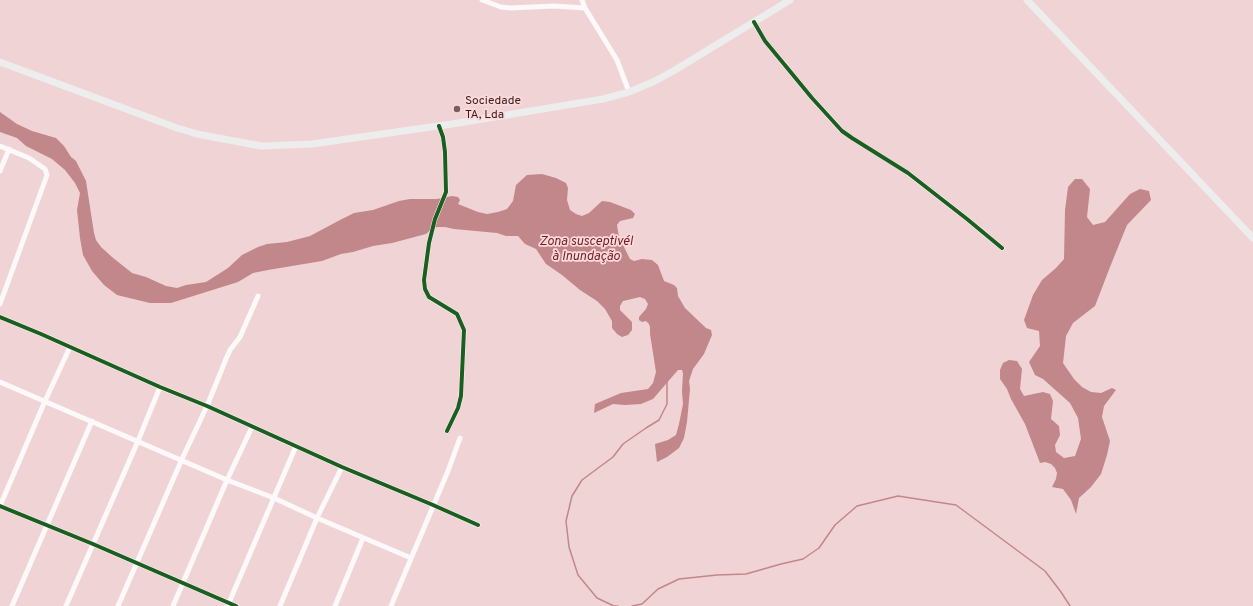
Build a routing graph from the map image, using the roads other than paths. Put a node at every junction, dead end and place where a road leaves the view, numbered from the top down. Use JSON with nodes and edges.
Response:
{"nodes":[{"id":1,"x":482,"y":0,"type":"edge"},
{"id":2,"x":582,"y":0,"type":"edge"},
{"id":3,"x":790,"y":0,"type":"edge"},
{"id":4,"x":1027,"y":0,"type":"edge"},
{"id":5,"x":585,"y":8,"type":"junction"},
{"id":6,"x":754,"y":22,"type":"junction"},
{"id":7,"x":0,"y":62,"type":"edge"},
{"id":8,"x":629,"y":92,"type":"junction"},
{"id":9,"x":439,"y":126,"type":"junction"},
{"id":10,"x":0,"y":146,"type":"edge"},
{"id":11,"x":9,"y":149,"type":"junction"},
{"id":12,"x":0,"y":171,"type":"edge"},
{"id":13,"x":1253,"y":238,"type":"edge"},
{"id":14,"x":1002,"y":248,"type":"dead end"},
{"id":15,"x":258,"y":296,"type":"dead end"},
{"id":16,"x":0,"y":304,"type":"edge"},
{"id":17,"x":0,"y":317,"type":"edge"},
{"id":18,"x":70,"y":347,"type":"junction"},
{"id":19,"x":0,"y":382,"type":"edge"},
{"id":20,"x":160,"y":387,"type":"junction"},
{"id":21,"x":45,"y":401,"type":"junction"},
{"id":22,"x":207,"y":406,"type":"junction"},
{"id":23,"x":92,"y":421,"type":"junction"},
{"id":24,"x":252,"y":427,"type":"junction"},
{"id":25,"x":447,"y":431,"type":"dead end"},
{"id":26,"x":460,"y":438,"type":"dead end"},
{"id":27,"x":138,"y":441,"type":"junction"},
{"id":28,"x":296,"y":446,"type":"junction"},
{"id":29,"x":182,"y":460,"type":"junction"},
{"id":30,"x":342,"y":467,"type":"junction"},
{"id":31,"x":227,"y":480,"type":"junction"},
{"id":32,"x":274,"y":498,"type":"junction"},
{"id":33,"x":433,"y":505,"type":"junction"},
{"id":34,"x":0,"y":506,"type":"edge"},
{"id":35,"x":317,"y":518,"type":"junction"},
{"id":36,"x":478,"y":525,"type":"dead end"},
{"id":37,"x":47,"y":526,"type":"junction"},
{"id":38,"x":363,"y":538,"type":"junction"},
{"id":39,"x":93,"y":544,"type":"junction"},
{"id":40,"x":411,"y":558,"type":"junction"},
{"id":41,"x":137,"y":564,"type":"junction"},
{"id":42,"x":182,"y":583,"type":"junction"},
{"id":43,"x":228,"y":605,"type":"edge"},
{"id":44,"x":12,"y":606,"type":"edge"},
{"id":45,"x":66,"y":606,"type":"edge"},
{"id":46,"x":118,"y":606,"type":"edge"},
{"id":47,"x":173,"y":606,"type":"edge"},
{"id":48,"x":236,"y":606,"type":"edge"},
{"id":49,"x":280,"y":606,"type":"edge"},
{"id":50,"x":335,"y":606,"type":"edge"},
{"id":51,"x":391,"y":606,"type":"edge"}],
"edges":[{"from":1,"to":5,"type":"street"},
{"from":2,"to":5,"type":"street"},
{"from":3,"to":6,"type":"main road"},
{"from":4,"to":13,"type":"main road"},
{"from":5,"to":8,"type":"street"},
{"from":6,"to":8,"type":"main road"},
{"from":6,"to":14,"type":"street"},
{"from":7,"to":9,"type":"main road"},
{"from":8,"to":9,"type":"main road"},
{"from":9,"to":25,"type":"street"},
{"from":10,"to":11,"type":"street"},
{"from":11,"to":12,"type":"street"},
{"from":11,"to":16,"type":"street"},
{"from":15,"to":22,"type":"street"},
{"from":17,"to":18,"type":"street"},
{"from":18,"to":20,"type":"street"},
{"from":18,"to":21,"type":"street"},
{"from":19,"to":21,"type":"street"},
{"from":20,"to":22,"type":"street"},
{"from":20,"to":27,"type":"street"},
{"from":21,"to":23,"type":"street"},
{"from":21,"to":34,"type":"street"},
{"from":22,"to":24,"type":"street"},
{"from":22,"to":29,"type":"street"},
{"from":23,"to":27,"type":"street"},
{"from":23,"to":37,"type":"street"},
{"from":24,"to":28,"type":"street"},
{"from":24,"to":31,"type":"street"},
{"from":26,"to":33,"type":"street"},
{"from":27,"to":29,"type":"street"},
{"from":27,"to":39,"type":"street"},
{"from":28,"to":30,"type":"street"},
{"from":28,"to":32,"type":"street"},
{"from":29,"to":31,"type":"street"},
{"from":29,"to":41,"type":"street"},
{"from":30,"to":33,"type":"street"},
{"from":30,"to":35,"type":"street"},
{"from":31,"to":32,"type":"street"},
{"from":31,"to":42,"type":"street"},
{"from":32,"to":35,"type":"street"},
{"from":32,"to":43,"type":"street"},
{"from":33,"to":36,"type":"street"},
{"from":33,"to":40,"type":"street"},
{"from":34,"to":37,"type":"street"},
{"from":35,"to":38,"type":"street"},
{"from":35,"to":49,"type":"street"},
{"from":37,"to":39,"type":"street"},
{"from":37,"to":44,"type":"street"},
{"from":38,"to":40,"type":"street"},
{"from":38,"to":50,"type":"street"},
{"from":39,"to":41,"type":"street"},
{"from":39,"to":45,"type":"street"},
{"from":40,"to":51,"type":"street"},
{"from":41,"to":42,"type":"street"},
{"from":41,"to":46,"type":"street"},
{"from":42,"to":43,"type":"street"},
{"from":42,"to":47,"type":"street"},
{"from":43,"to":48,"type":"street"}]}
